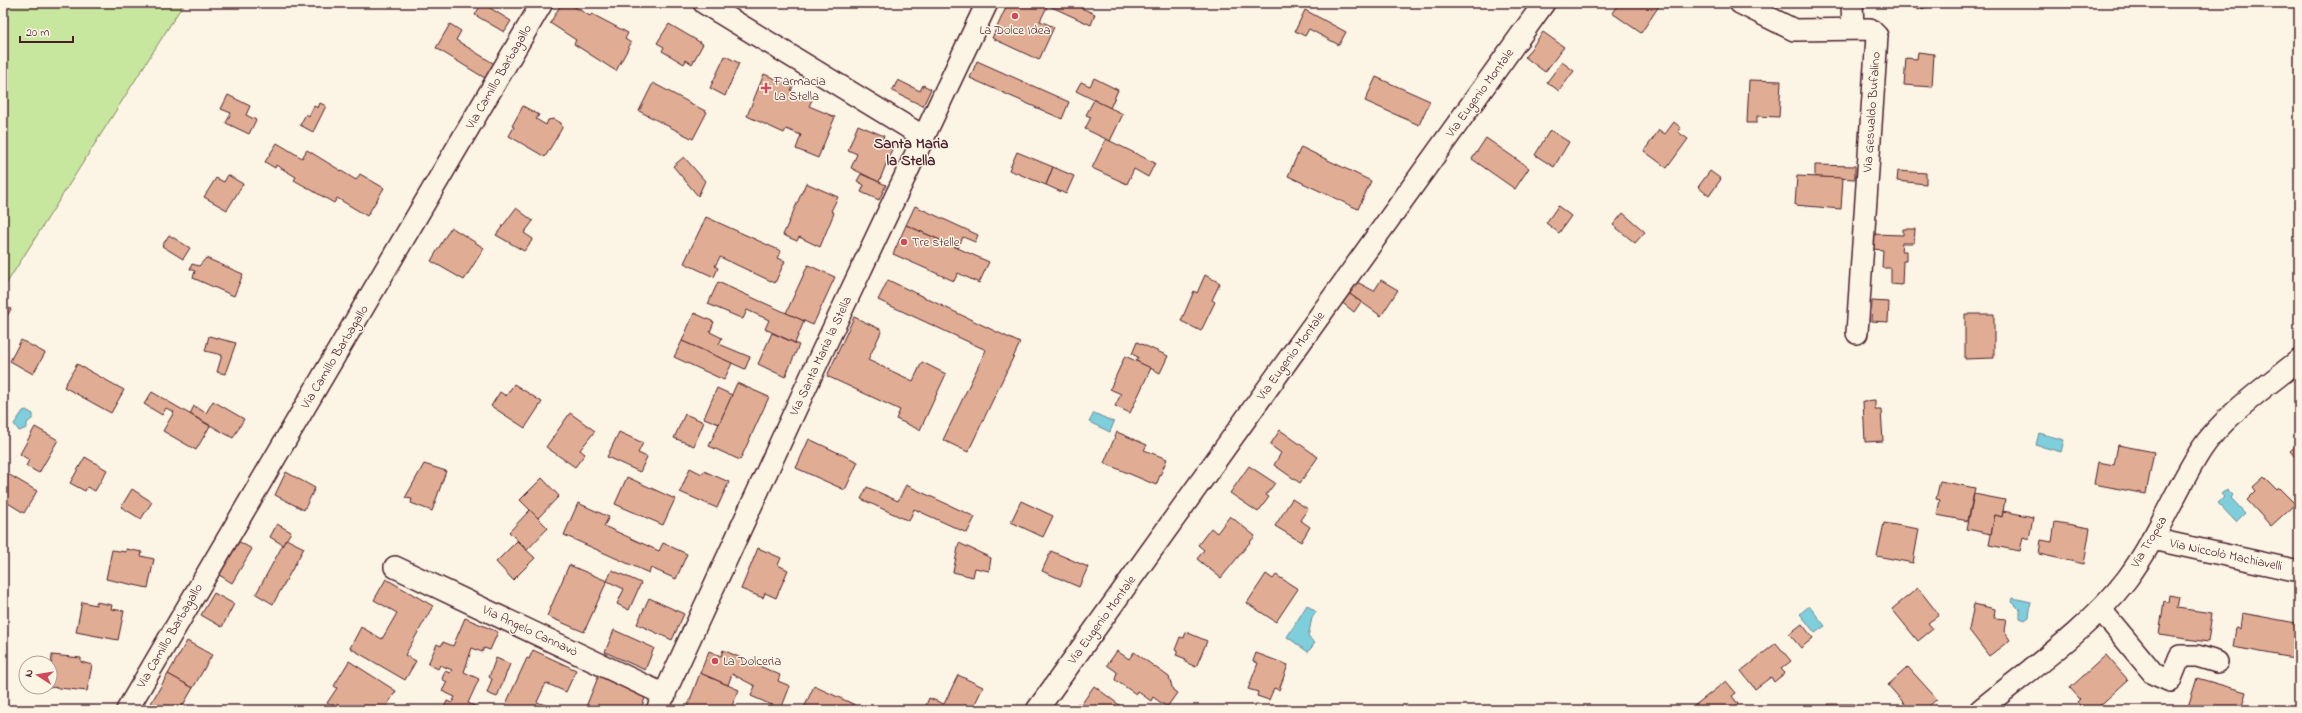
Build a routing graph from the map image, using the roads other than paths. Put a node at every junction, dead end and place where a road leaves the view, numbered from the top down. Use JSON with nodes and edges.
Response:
{"nodes":[{"id":1,"x":542,"y":3,"type":"edge"},
{"id":2,"x":704,"y":3,"type":"edge"},
{"id":3,"x":987,"y":3,"type":"edge"},
{"id":4,"x":1544,"y":3,"type":"edge"},
{"id":5,"x":1740,"y":3,"type":"edge"},
{"id":6,"x":1852,"y":3,"type":"edge"},
{"id":7,"x":1853,"y":28,"type":"junction"},
{"id":8,"x":924,"y":137,"type":"junction"},
{"id":9,"x":1857,"y":333,"type":"dead end"},
{"id":10,"x":2299,"y":360,"type":"edge"},
{"id":11,"x":2152,"y":539,"type":"junction"},
{"id":12,"x":395,"y":567,"type":"dead end"},
{"id":13,"x":2299,"y":570,"type":"edge"},
{"id":14,"x":2101,"y":610,"type":"junction"},
{"id":15,"x":2217,"y":662,"type":"dead end"},
{"id":16,"x":662,"y":705,"type":"edge"},
{"id":17,"x":127,"y":710,"type":"edge"},
{"id":18,"x":1037,"y":710,"type":"edge"},
{"id":19,"x":1980,"y":710,"type":"edge"}],
"edges":[{"from":1,"to":17,"type":"street","name":"Via Camillo Barbagallo"},
{"from":2,"to":8,"type":"street"},
{"from":3,"to":8,"type":"street","name":"Via Santa Maria la Stella"},
{"from":4,"to":18,"type":"street","name":"Via Eugenio Montale"},
{"from":5,"to":7,"type":"street","name":"Via Gesualdo Bufalino"},
{"from":6,"to":7,"type":"street"},
{"from":7,"to":9,"type":"street","name":"Via Gesualdo Bufalino"},
{"from":8,"to":16,"type":"street","name":"Via Santa Maria la Stella"},
{"from":10,"to":11,"type":"street","name":"Via Tropea"},
{"from":11,"to":13,"type":"street","name":"Via Niccolò Machiavelli"},
{"from":11,"to":14,"type":"street","name":"Via Tropea"},
{"from":12,"to":16,"type":"street","name":"Via Angelo Cannavò"},
{"from":14,"to":15,"type":"street"},
{"from":14,"to":19,"type":"street","name":"Via Tropea"}]}
